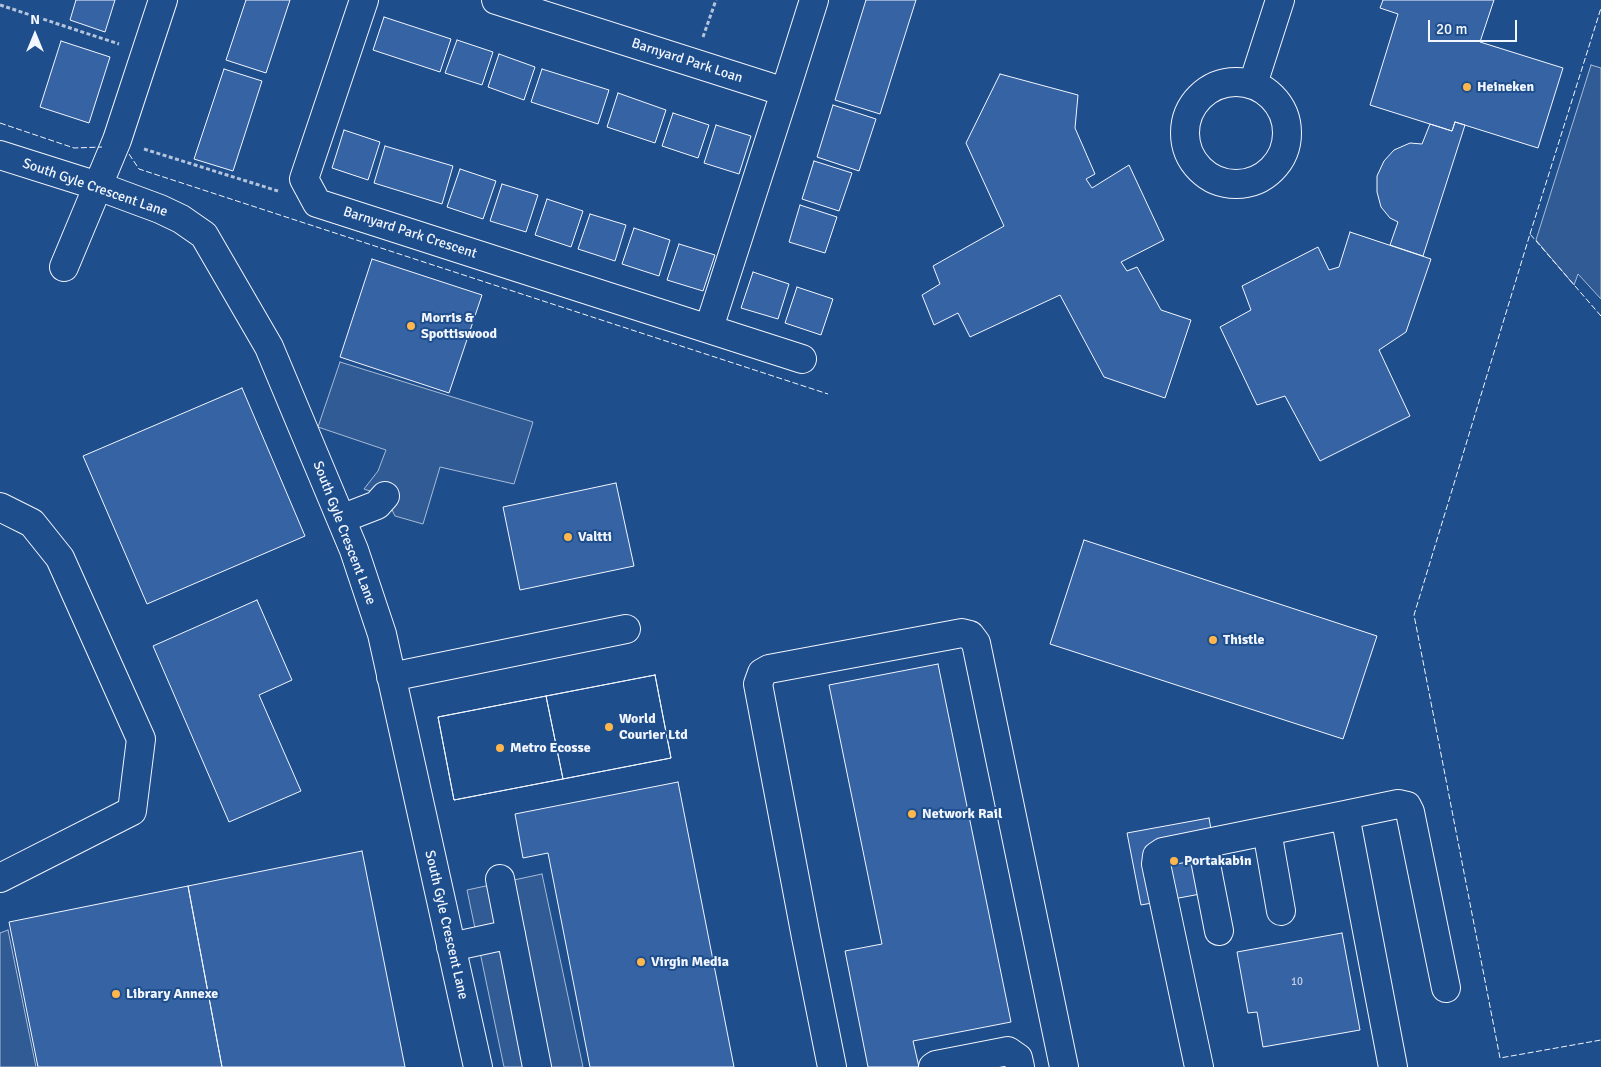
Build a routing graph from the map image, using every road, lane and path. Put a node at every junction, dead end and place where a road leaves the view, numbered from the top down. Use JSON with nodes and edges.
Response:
{"nodes":[{"id":1,"x":163,"y":0,"type":"edge"},
{"id":2,"x":364,"y":0,"type":"edge"},
{"id":3,"x":496,"y":0,"type":"edge"},
{"id":4,"x":716,"y":0,"type":"edge"},
{"id":5,"x":814,"y":0,"type":"edge"},
{"id":6,"x":1280,"y":0,"type":"edge"},
{"id":7,"x":0,"y":5,"type":"edge"},
{"id":8,"x":146,"y":53,"type":"junction"},
{"id":9,"x":694,"y":63,"type":"junction"},
{"id":10,"x":1253,"y":84,"type":"dead end"},
{"id":11,"x":785,"y":92,"type":"junction"},
{"id":12,"x":117,"y":140,"type":"junction"},
{"id":13,"x":0,"y":155,"type":"edge"},
{"id":14,"x":98,"y":186,"type":"junction"},
{"id":15,"x":310,"y":189,"type":"junction"},
{"id":16,"x":64,"y":267,"type":"dead end"},
{"id":17,"x":709,"y":328,"type":"junction"},
{"id":18,"x":802,"y":360,"type":"dead end"},
{"id":19,"x":386,"y":496,"type":"dead end"},
{"id":20,"x":0,"y":507,"type":"edge"},
{"id":21,"x":341,"y":519,"type":"junction"},
{"id":22,"x":626,"y":629,"type":"dead end"},
{"id":23,"x":391,"y":677,"type":"junction"},
{"id":24,"x":1346,"y":815,"type":"junction"},
{"id":25,"x":1267,"y":831,"type":"junction"},
{"id":26,"x":1202,"y":844,"type":"junction"},
{"id":27,"x":0,"y":878,"type":"edge"},
{"id":28,"x":500,"y":879,"type":"dead end"},
{"id":29,"x":1281,"y":911,"type":"dead end"},
{"id":30,"x":1219,"y":931,"type":"dead end"},
{"id":31,"x":511,"y":934,"type":"junction"},
{"id":32,"x":451,"y":948,"type":"junction"},
{"id":33,"x":1446,"y":988,"type":"dead end"},
{"id":34,"x":478,"y":1067,"type":"edge"},
{"id":35,"x":537,"y":1067,"type":"edge"},
{"id":36,"x":832,"y":1067,"type":"edge"},
{"id":37,"x":933,"y":1067,"type":"edge"},
{"id":38,"x":1020,"y":1067,"type":"edge"},
{"id":39,"x":1064,"y":1067,"type":"edge"},
{"id":40,"x":1199,"y":1067,"type":"edge"},
{"id":41,"x":1393,"y":1067,"type":"edge"}],
"edges":[{"from":1,"to":8,"type":"street"},
{"from":2,"to":15,"type":"street"},
{"from":3,"to":9,"type":"street","name":"Barnyard Park Loan"},
{"from":4,"to":9,"type":"path"},
{"from":5,"to":11,"type":"street"},
{"from":6,"to":10,"type":"street"},
{"from":7,"to":8,"type":"path"},
{"from":8,"to":12,"type":"street"},
{"from":9,"to":11,"type":"street","name":"Barnyard Park Loan"},
{"from":11,"to":17,"type":"street"},
{"from":12,"to":14,"type":"street"},
{"from":12,"to":15,"type":"path"},
{"from":13,"to":14,"type":"street","name":"South Gyle Crescent Lane"},
{"from":14,"to":16,"type":"street"},
{"from":14,"to":21,"type":"street","name":"South Gyle Crescent Lane"},
{"from":15,"to":17,"type":"street","name":"Barnyard Park Crescent"},
{"from":17,"to":18,"type":"street","name":"Barnyard Park Crescent"},
{"from":19,"to":21,"type":"street"},
{"from":20,"to":27,"type":"street"},
{"from":21,"to":23,"type":"street","name":"South Gyle Crescent Lane"},
{"from":22,"to":23,"type":"street"},
{"from":23,"to":32,"type":"street","name":"South Gyle Crescent Lane"},
{"from":24,"to":25,"type":"street"},
{"from":24,"to":33,"type":"street"},
{"from":24,"to":41,"type":"street"},
{"from":25,"to":26,"type":"street"},
{"from":25,"to":29,"type":"street"},
{"from":26,"to":30,"type":"street"},
{"from":26,"to":40,"type":"street"},
{"from":28,"to":31,"type":"street"},
{"from":31,"to":32,"type":"street"},
{"from":31,"to":35,"type":"street"},
{"from":32,"to":34,"type":"street","name":"South Gyle Crescent Lane"},
{"from":36,"to":39,"type":"street"},
{"from":37,"to":38,"type":"street"}]}
